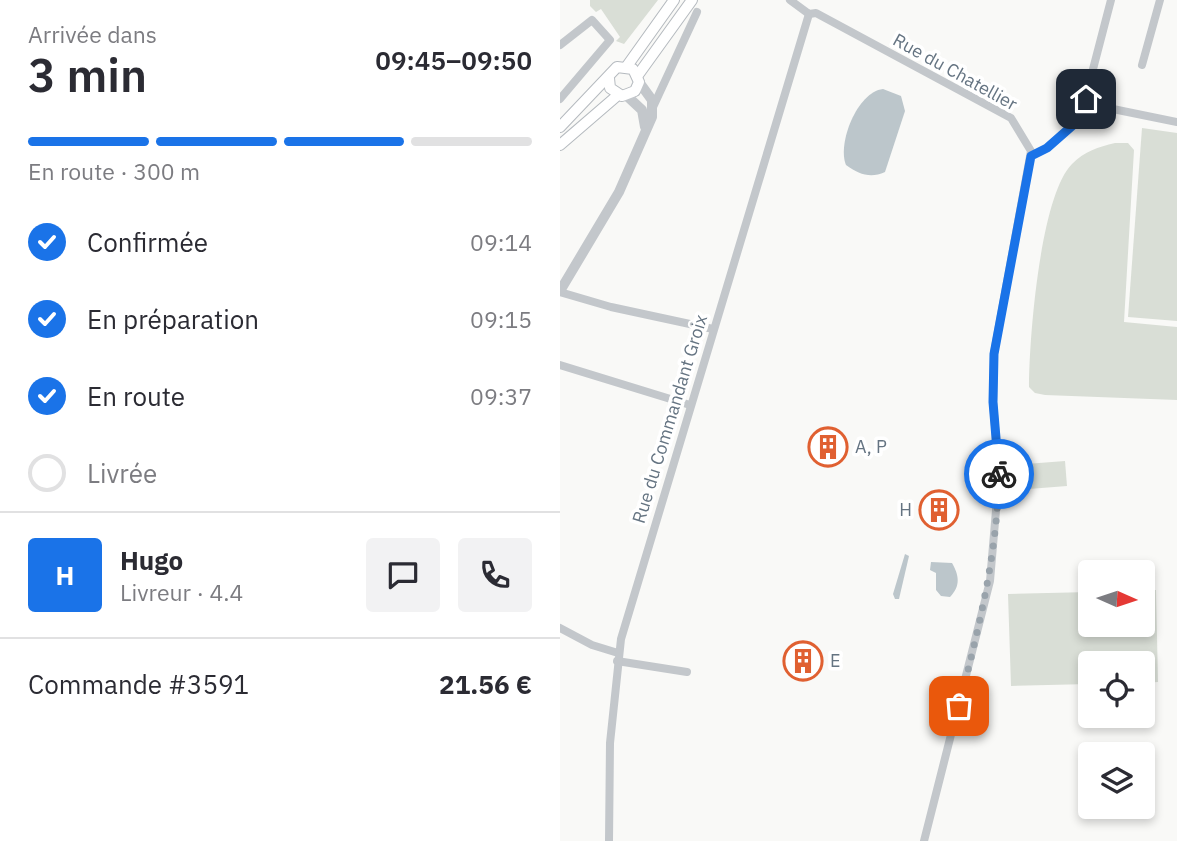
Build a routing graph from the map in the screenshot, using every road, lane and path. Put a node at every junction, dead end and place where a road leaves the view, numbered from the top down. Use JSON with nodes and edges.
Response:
{"nodes":[{"id":1,"x":674,"y":0,"type":"edge"},
{"id":2,"x":692,"y":0,"type":"edge"},
{"id":3,"x":790,"y":0,"type":"edge"},
{"id":4,"x":1111,"y":0,"type":"edge"},
{"id":5,"x":1160,"y":0,"type":"edge"},
{"id":6,"x":697,"y":12,"type":"dead end"},
{"id":7,"x":809,"y":14,"type":"junction"},
{"id":8,"x":560,"y":45,"type":"edge"},
{"id":9,"x":1142,"y":65,"type":"dead end"},
{"id":10,"x":627,"y":66,"type":"junction"},
{"id":11,"x":609,"y":78,"type":"junction"},
{"id":12,"x":639,"y":78,"type":"junction"},
{"id":13,"x":623,"y":96,"type":"junction"},
{"id":14,"x":560,"y":99,"type":"edge"},
{"id":15,"x":653,"y":107,"type":"junction"},
{"id":16,"x":1089,"y":111,"type":"junction"},
{"id":17,"x":1177,"y":122,"type":"edge"},
{"id":18,"x":560,"y":127,"type":"edge"},
{"id":19,"x":645,"y":128,"type":"junction"},
{"id":20,"x":560,"y":145,"type":"edge"},
{"id":21,"x":1031,"y":156,"type":"junction"},
{"id":22,"x":560,"y":292,"type":"edge"},
{"id":23,"x":713,"y":329,"type":"junction"},
{"id":24,"x":560,"y":365,"type":"edge"},
{"id":25,"x":690,"y":405,"type":"junction"},
{"id":26,"x":560,"y":628,"type":"edge"},
{"id":27,"x":617,"y":657,"type":"junction"},
{"id":28,"x":687,"y":672,"type":"dead end"},
{"id":29,"x":609,"y":841,"type":"edge"},
{"id":30,"x":924,"y":841,"type":"edge"}],
"edges":[{"from":1,"to":10,"type":"main road"},
{"from":2,"to":12,"type":"main road"},
{"from":3,"to":7,"type":"street","name":"Rue du Chatellier"},
{"from":4,"to":16,"type":"street"},
{"from":5,"to":9,"type":"street"},
{"from":6,"to":15,"type":"street"},
{"from":7,"to":21,"type":"street","name":"Rue du Chatellier"},
{"from":7,"to":23,"type":"street","name":"Rue du Commandant Groix"},
{"from":8,"to":14,"type":"street"},
{"from":10,"to":11,"type":"main road"},
{"from":10,"to":12,"type":"main road"},
{"from":11,"to":13,"type":"main road"},
{"from":11,"to":18,"type":"main road"},
{"from":12,"to":13,"type":"main road"},
{"from":12,"to":15,"type":"street"},
{"from":13,"to":19,"type":"street"},
{"from":13,"to":20,"type":"main road"},
{"from":15,"to":19,"type":"street"},
{"from":16,"to":17,"type":"street"},
{"from":16,"to":21,"type":"street"},
{"from":19,"to":22,"type":"street"},
{"from":21,"to":30,"type":"street"},
{"from":22,"to":23,"type":"street"},
{"from":23,"to":25,"type":"street","name":"Rue du Commandant Groix"},
{"from":24,"to":25,"type":"street"},
{"from":25,"to":27,"type":"street","name":"Rue du Commandant Groix"},
{"from":26,"to":27,"type":"street"},
{"from":27,"to":28,"type":"street"},
{"from":27,"to":29,"type":"street","name":"Rue du Commandant Groix"}]}
